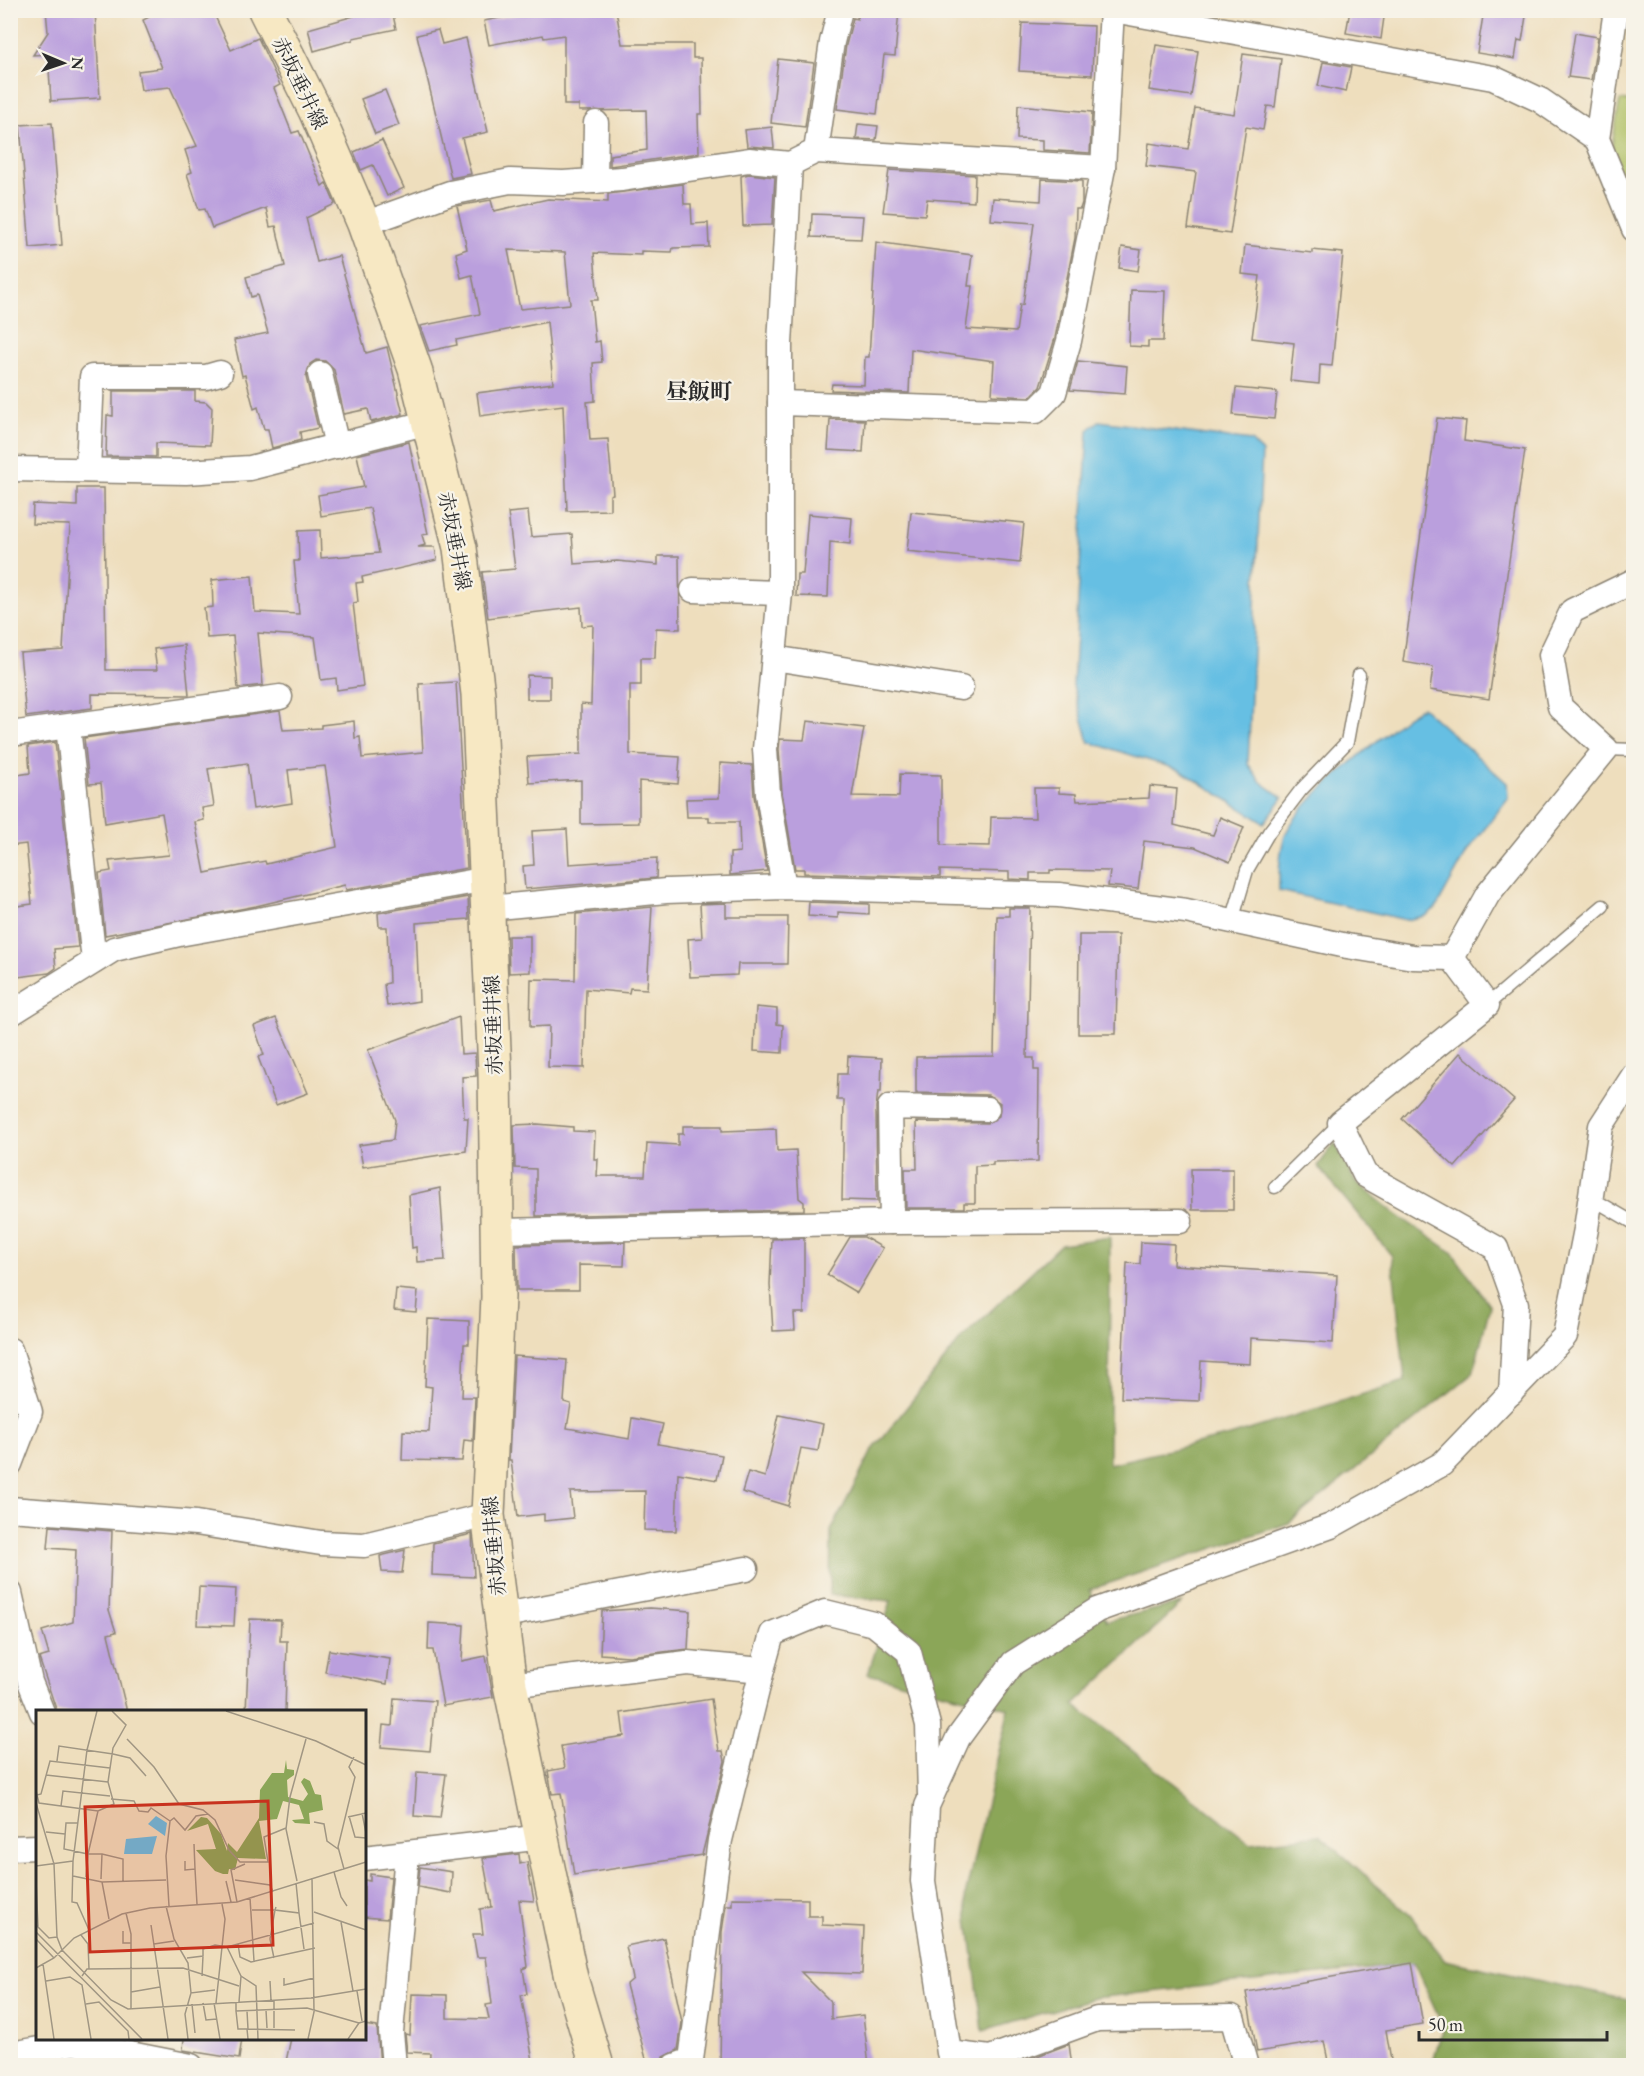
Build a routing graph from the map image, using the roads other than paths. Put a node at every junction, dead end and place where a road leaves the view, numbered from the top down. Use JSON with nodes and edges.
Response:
{"nodes":[{"id":1,"x":265,"y":10,"type":"edge"},
{"id":2,"x":840,"y":10,"type":"edge"},
{"id":3,"x":1617,"y":10,"type":"edge"},
{"id":4,"x":1113,"y":11,"type":"edge"},
{"id":5,"x":596,"y":123,"type":"dead end"},
{"id":6,"x":1597,"y":139,"type":"junction"},
{"id":7,"x":816,"y":151,"type":"junction"},
{"id":8,"x":790,"y":164,"type":"junction"},
{"id":9,"x":1102,"y":168,"type":"junction"},
{"id":10,"x":595,"y":181,"type":"junction"},
{"id":11,"x":364,"y":224,"type":"junction"},
{"id":12,"x":1634,"y":230,"type":"edge"},
{"id":13,"x":220,"y":373,"type":"dead end"},
{"id":14,"x":321,"y":374,"type":"dead end"},
{"id":15,"x":780,"y":403,"type":"junction"},
{"id":16,"x":429,"y":422,"type":"junction"},
{"id":17,"x":338,"y":446,"type":"junction"},
{"id":18,"x":10,"y":469,"type":"edge"},
{"id":19,"x":88,"y":470,"type":"junction"},
{"id":20,"x":1634,"y":581,"type":"edge"},
{"id":21,"x":693,"y":590,"type":"dead end"},
{"id":22,"x":780,"y":593,"type":"junction"},
{"id":23,"x":774,"y":658,"type":"junction"},
{"id":24,"x":1359,"y":675,"type":"dead end"},
{"id":25,"x":960,"y":688,"type":"dead end"},
{"id":26,"x":280,"y":697,"type":"dead end"},
{"id":27,"x":68,"y":727,"type":"junction"},
{"id":28,"x":10,"y":734,"type":"edge"},
{"id":29,"x":1606,"y":750,"type":"junction"},
{"id":30,"x":1634,"y":750,"type":"edge"},
{"id":31,"x":784,"y":888,"type":"junction"},
{"id":32,"x":488,"y":893,"type":"junction"},
{"id":33,"x":1603,"y":906,"type":"dead end"},
{"id":34,"x":1232,"y":921,"type":"junction"},
{"id":35,"x":1452,"y":958,"type":"junction"},
{"id":36,"x":94,"y":961,"type":"junction"},
{"id":37,"x":1487,"y":1005,"type":"junction"},
{"id":38,"x":10,"y":1014,"type":"edge"},
{"id":39,"x":1634,"y":1075,"type":"edge"},
{"id":40,"x":987,"y":1109,"type":"dead end"},
{"id":41,"x":1340,"y":1123,"type":"junction"},
{"id":42,"x":1275,"y":1187,"type":"dead end"},
{"id":43,"x":1591,"y":1198,"type":"junction"},
{"id":44,"x":1180,"y":1221,"type":"dead end"},
{"id":45,"x":892,"y":1222,"type":"junction"},
{"id":46,"x":1634,"y":1223,"type":"edge"},
{"id":47,"x":497,"y":1231,"type":"junction"},
{"id":48,"x":10,"y":1350,"type":"edge"},
{"id":49,"x":1511,"y":1393,"type":"junction"},
{"id":50,"x":10,"y":1464,"type":"edge"},
{"id":51,"x":10,"y":1509,"type":"edge"},
{"id":52,"x":488,"y":1515,"type":"junction"},
{"id":53,"x":746,"y":1569,"type":"dead end"},
{"id":54,"x":10,"y":1593,"type":"edge"},
{"id":55,"x":500,"y":1616,"type":"junction"},
{"id":56,"x":762,"y":1670,"type":"junction"},
{"id":57,"x":20,"y":1683,"type":"edge"},
{"id":58,"x":510,"y":1685,"type":"junction"},
{"id":59,"x":40,"y":1710,"type":"edge"},
{"id":60,"x":930,"y":1800,"type":"junction"},
{"id":61,"x":543,"y":1837,"type":"junction"},
{"id":62,"x":36,"y":1847,"type":"edge"},
{"id":63,"x":10,"y":1848,"type":"edge"},
{"id":64,"x":407,"y":1854,"type":"junction"},
{"id":65,"x":366,"y":1858,"type":"edge"},
{"id":66,"x":140,"y":2053,"type":"edge"},
{"id":67,"x":10,"y":2054,"type":"edge"},
{"id":68,"x":191,"y":2066,"type":"edge"},
{"id":69,"x":394,"y":2066,"type":"edge"},
{"id":70,"x":597,"y":2066,"type":"edge"},
{"id":71,"x":675,"y":2066,"type":"edge"},
{"id":72,"x":1245,"y":2066,"type":"edge"}],
"edges":[{"from":1,"to":11,"type":"main road","name":"赤坂垂井線"},
{"from":2,"to":7,"type":"street"},
{"from":3,"to":6,"type":"street"},
{"from":4,"to":6,"type":"street"},
{"from":4,"to":9,"type":"street"},
{"from":5,"to":10,"type":"street"},
{"from":6,"to":12,"type":"street"},
{"from":7,"to":8,"type":"street"},
{"from":7,"to":9,"type":"street"},
{"from":8,"to":10,"type":"street"},
{"from":8,"to":15,"type":"street"},
{"from":9,"to":15,"type":"street"},
{"from":10,"to":11,"type":"street"},
{"from":11,"to":16,"type":"main road","name":"赤坂垂井線"},
{"from":13,"to":19,"type":"street"},
{"from":14,"to":17,"type":"street"},
{"from":15,"to":22,"type":"street"},
{"from":16,"to":17,"type":"street"},
{"from":16,"to":32,"type":"main road","name":"赤坂垂井線"},
{"from":17,"to":19,"type":"street"},
{"from":18,"to":19,"type":"street"},
{"from":20,"to":29,"type":"street"},
{"from":21,"to":22,"type":"street"},
{"from":22,"to":23,"type":"street"},
{"from":23,"to":25,"type":"street"},
{"from":23,"to":31,"type":"street"},
{"from":24,"to":34,"type":"lane"},
{"from":26,"to":27,"type":"street"},
{"from":27,"to":28,"type":"street"},
{"from":27,"to":36,"type":"street"},
{"from":29,"to":30,"type":"lane"},
{"from":29,"to":35,"type":"street"},
{"from":31,"to":32,"type":"street"},
{"from":31,"to":34,"type":"street"},
{"from":32,"to":36,"type":"street"},
{"from":32,"to":47,"type":"main road","name":"赤坂垂井線"},
{"from":33,"to":37,"type":"lane"},
{"from":34,"to":35,"type":"street"},
{"from":35,"to":37,"type":"street"},
{"from":36,"to":38,"type":"street"},
{"from":37,"to":41,"type":"street"},
{"from":39,"to":43,"type":"street"},
{"from":40,"to":45,"type":"street"},
{"from":41,"to":42,"type":"lane"},
{"from":41,"to":49,"type":"street"},
{"from":43,"to":46,"type":"lane"},
{"from":43,"to":49,"type":"street"},
{"from":44,"to":45,"type":"street"},
{"from":45,"to":47,"type":"street"},
{"from":47,"to":52,"type":"main road","name":"赤坂垂井線"},
{"from":48,"to":50,"type":"street"},
{"from":49,"to":60,"type":"street"},
{"from":51,"to":52,"type":"street"},
{"from":52,"to":55,"type":"main road","name":"赤坂垂井線"},
{"from":53,"to":55,"type":"street"},
{"from":54,"to":57,"type":"street"},
{"from":55,"to":58,"type":"main road","name":"赤坂垂井線"},
{"from":56,"to":58,"type":"street"},
{"from":56,"to":60,"type":"street"},
{"from":56,"to":71,"type":"street"},
{"from":57,"to":59,"type":"street"},
{"from":58,"to":61,"type":"main road","name":"赤坂垂井線"},
{"from":60,"to":72,"type":"street"},
{"from":61,"to":64,"type":"street"},
{"from":61,"to":70,"type":"main road","name":"赤坂垂井線"},
{"from":62,"to":63,"type":"street"},
{"from":64,"to":65,"type":"street"},
{"from":64,"to":69,"type":"street"},
{"from":66,"to":67,"type":"street"},
{"from":66,"to":68,"type":"street"}]}
